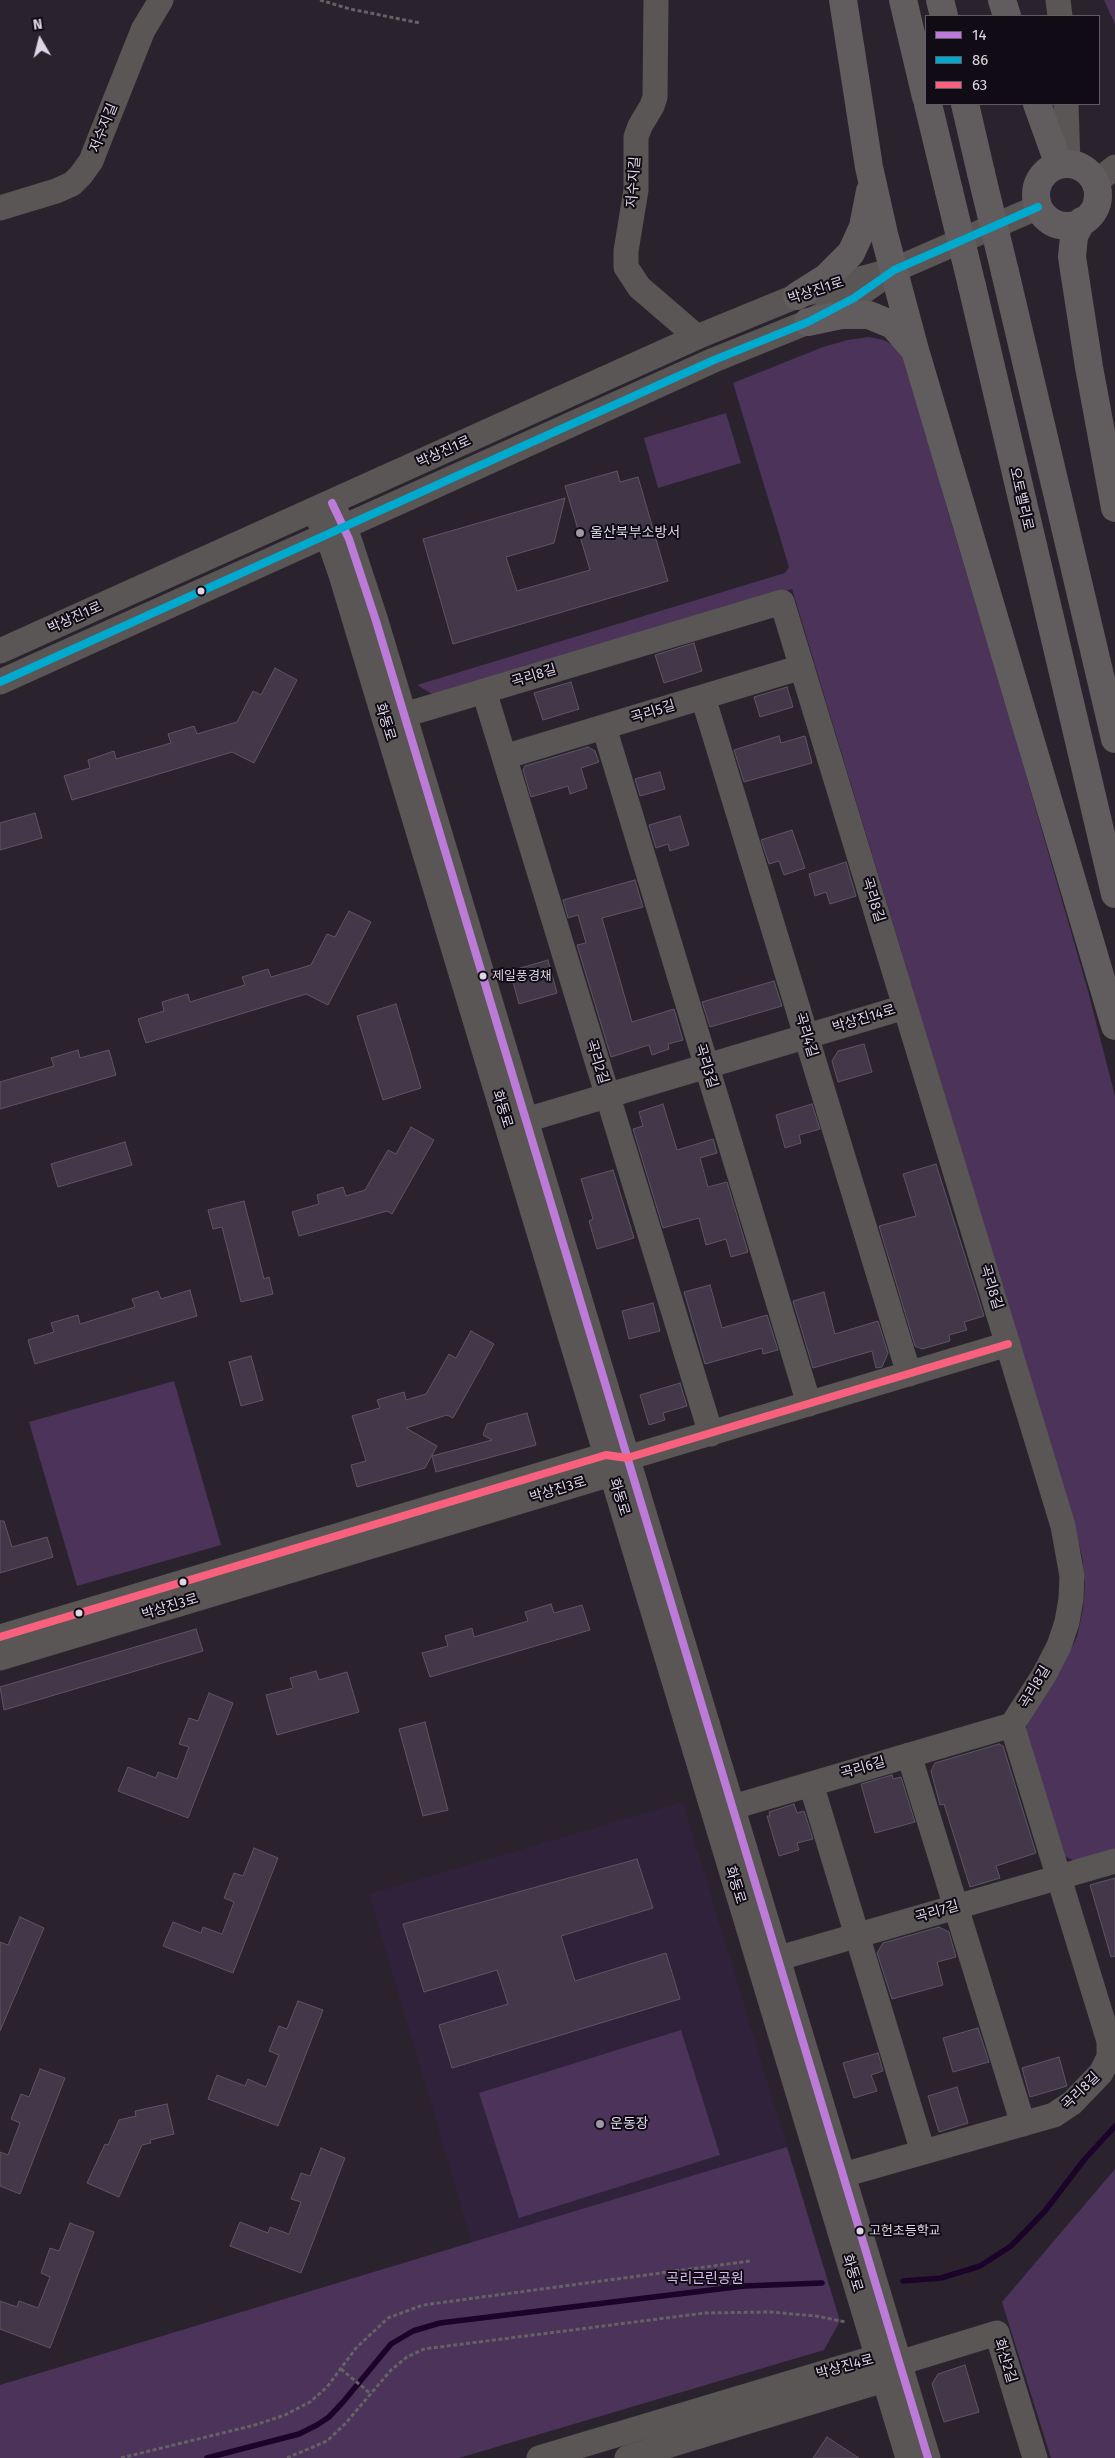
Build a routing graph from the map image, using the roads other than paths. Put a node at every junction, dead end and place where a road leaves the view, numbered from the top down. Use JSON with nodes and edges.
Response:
{"nodes":[{"id":1,"x":161,"y":0,"type":"edge"},
{"id":2,"x":656,"y":0,"type":"edge"},
{"id":3,"x":842,"y":0,"type":"edge"},
{"id":4,"x":903,"y":0,"type":"edge"},
{"id":5,"x":940,"y":0,"type":"edge"},
{"id":6,"x":1002,"y":0,"type":"edge"},
{"id":7,"x":1058,"y":0,"type":"edge"},
{"id":8,"x":944,"y":15,"type":"edge"},
{"id":9,"x":1007,"y":15,"type":"edge"},
{"id":10,"x":1060,"y":15,"type":"edge"},
{"id":11,"x":925,"y":93,"type":"edge"},
{"id":12,"x":928,"y":105,"type":"edge"},
{"id":13,"x":964,"y":105,"type":"edge"},
{"id":14,"x":1053,"y":111,"type":"edge"},
{"id":15,"x":1063,"y":165,"type":"junction"},
{"id":16,"x":869,"y":167,"type":"junction"},
{"id":17,"x":1105,"y":175,"type":"edge"},
{"id":18,"x":1038,"y":206,"type":"junction"},
{"id":19,"x":0,"y":208,"type":"edge"},
{"id":20,"x":1082,"y":222,"type":"junction"},
{"id":21,"x":894,"y":270,"type":"junction"},
{"id":22,"x":797,"y":296,"type":"junction"},
{"id":23,"x":808,"y":322,"type":"junction"},
{"id":24,"x":696,"y":337,"type":"junction"},
{"id":25,"x":915,"y":350,"type":"junction"},
{"id":26,"x":323,"y":507,"type":"junction"},
{"id":27,"x":1115,"y":508,"type":"edge"},
{"id":28,"x":335,"y":532,"type":"junction"},
{"id":29,"x":0,"y":651,"type":"edge"},
{"id":30,"x":802,"y":667,"type":"junction"},
{"id":31,"x":0,"y":682,"type":"edge"},
{"id":32,"x":484,"y":691,"type":"junction"},
{"id":33,"x":702,"y":697,"type":"junction"},
{"id":34,"x":404,"y":715,"type":"junction"},
{"id":35,"x":604,"y":727,"type":"junction"},
{"id":36,"x":1115,"y":739,"type":"edge"},
{"id":37,"x":504,"y":757,"type":"junction"},
{"id":38,"x":1115,"y":894,"type":"edge"},
{"id":39,"x":906,"y":1007,"type":"junction"},
{"id":40,"x":1115,"y":1026,"type":"edge"},
{"id":41,"x":806,"y":1036,"type":"junction"},
{"id":42,"x":706,"y":1066,"type":"junction"},
{"id":43,"x":608,"y":1096,"type":"junction"},
{"id":44,"x":516,"y":1123,"type":"junction"},
{"id":45,"x":1008,"y":1344,"type":"junction"},
{"id":46,"x":909,"y":1374,"type":"junction"},
{"id":47,"x":809,"y":1404,"type":"junction"},
{"id":48,"x":710,"y":1434,"type":"junction"},
{"id":49,"x":615,"y":1462,"type":"junction"},
{"id":50,"x":0,"y":1637,"type":"edge"},
{"id":51,"x":0,"y":1658,"type":"edge"},
{"id":52,"x":1012,"y":1724,"type":"junction"},
{"id":53,"x":909,"y":1755,"type":"junction"},
{"id":54,"x":811,"y":1784,"type":"junction"},
{"id":55,"x":723,"y":1810,"type":"junction"},
{"id":56,"x":1115,"y":1861,"type":"edge"},
{"id":57,"x":1059,"y":1877,"type":"junction"},
{"id":58,"x":956,"y":1907,"type":"junction"},
{"id":59,"x":857,"y":1936,"type":"junction"},
{"id":60,"x":768,"y":1962,"type":"junction"},
{"id":61,"x":1023,"y":2124,"type":"junction"},
{"id":62,"x":923,"y":2152,"type":"junction"},
{"id":63,"x":843,"y":2175,"type":"junction"},
{"id":64,"x":887,"y":2367,"type":"junction"},
{"id":65,"x":539,"y":2458,"type":"edge"},
{"id":66,"x":627,"y":2458,"type":"edge"},
{"id":67,"x":908,"y":2458,"type":"edge"},
{"id":68,"x":928,"y":2458,"type":"edge"},
{"id":69,"x":1035,"y":2458,"type":"edge"}],
"edges":[{"from":1,"to":19,"type":"street","name":"저수지길"},
{"from":2,"to":24,"type":"street","name":"저수지길"},
{"from":3,"to":16,"type":"highway"},
{"from":4,"to":11,"type":"highway"},
{"from":5,"to":8,"type":"highway"},
{"from":6,"to":9,"type":"highway"},
{"from":7,"to":10,"type":"street"},
{"from":12,"to":38,"type":"highway","name":"오토밸리로","bridge":true},
{"from":13,"to":36,"type":"highway","bridge":true},
{"from":14,"to":15,"type":"highway"},
{"from":15,"to":17,"type":"highway"},
{"from":15,"to":18,"type":"highway"},
{"from":16,"to":21,"type":"highway"},
{"from":16,"to":22,"type":"highway"},
{"from":17,"to":20,"type":"highway"},
{"from":18,"to":20,"type":"highway"},
{"from":18,"to":21,"type":"street","name":"박상진1로"},
{"from":20,"to":27,"type":"highway"},
{"from":21,"to":22,"type":"street","name":"박상진1로"},
{"from":21,"to":23,"type":"street","name":"박상진1로"},
{"from":21,"to":25,"type":"highway"},
{"from":22,"to":24,"type":"street","name":"박상진1로"},
{"from":23,"to":25,"type":"highway"},
{"from":23,"to":28,"type":"street","name":"박상진1로"},
{"from":24,"to":26,"type":"street","name":"박상진1로"},
{"from":25,"to":40,"type":"highway"},
{"from":26,"to":28,"type":"street","name":"화동로"},
{"from":26,"to":29,"type":"street","name":"박상진1로"},
{"from":28,"to":31,"type":"street","name":"박상진1로"},
{"from":28,"to":34,"type":"street","name":"화동로"},
{"from":28,"to":44,"type":"street","name":"화동로"},
{"from":30,"to":32,"type":"street","name":"곡리8길"},
{"from":30,"to":33,"type":"street","name":"곡리5길"},
{"from":30,"to":39,"type":"street","name":"곡리8길"},
{"from":32,"to":34,"type":"street","name":"곡리8길"},
{"from":32,"to":37,"type":"street","name":"곡리2길"},
{"from":33,"to":35,"type":"street","name":"곡리5길"},
{"from":33,"to":41,"type":"street","name":"곡리4길"},
{"from":34,"to":44,"type":"street","name":"화동로"},
{"from":35,"to":37,"type":"street","name":"곡리5길"},
{"from":35,"to":42,"type":"street","name":"곡리3길"},
{"from":37,"to":43,"type":"street","name":"곡리2길"},
{"from":39,"to":41,"type":"street","name":"박상진14로"},
{"from":39,"to":45,"type":"street","name":"곡리8길"},
{"from":41,"to":42,"type":"street","name":"박상진14로"},
{"from":41,"to":46,"type":"street","name":"곡리4길"},
{"from":42,"to":43,"type":"street","name":"박상진14로"},
{"from":42,"to":47,"type":"street","name":"곡리3길"},
{"from":43,"to":44,"type":"street","name":"박상진14로"},
{"from":43,"to":48,"type":"street","name":"곡리2길"},
{"from":44,"to":49,"type":"street","name":"화동로"},
{"from":45,"to":46,"type":"street"},
{"from":45,"to":52,"type":"street","name":"곡리8길"},
{"from":46,"to":47,"type":"street"},
{"from":47,"to":48,"type":"street"},
{"from":48,"to":49,"type":"street"},
{"from":49,"to":50,"type":"street","name":"박상진3로"},
{"from":49,"to":51,"type":"street","name":"박상진3로"},
{"from":49,"to":55,"type":"street","name":"화동로"},
{"from":52,"to":53,"type":"street","name":"곡리6길"},
{"from":52,"to":57,"type":"street","name":"곡리8길"},
{"from":53,"to":54,"type":"street","name":"곡리6길"},
{"from":53,"to":58,"type":"street"},
{"from":54,"to":55,"type":"street","name":"곡리6길"},
{"from":54,"to":59,"type":"street"},
{"from":55,"to":60,"type":"street","name":"화동로"},
{"from":56,"to":57,"type":"street","name":"곡리7길"},
{"from":57,"to":58,"type":"street","name":"곡리7길"},
{"from":57,"to":61,"type":"street","name":"곡리8길"},
{"from":58,"to":59,"type":"street","name":"곡리7길"},
{"from":58,"to":61,"type":"street"},
{"from":59,"to":60,"type":"street","name":"곡리7길"},
{"from":59,"to":62,"type":"street"},
{"from":60,"to":63,"type":"street","name":"화동로"},
{"from":60,"to":64,"type":"street","name":"화동로"},
{"from":61,"to":62,"type":"street","name":"곡리8길"},
{"from":62,"to":63,"type":"street","name":"곡리8길"},
{"from":63,"to":64,"type":"street","name":"화동로"},
{"from":64,"to":65,"type":"street","name":"박상진4로"},
{"from":64,"to":66,"type":"street","name":"박상진4로"},
{"from":64,"to":67,"type":"street","name":"화동로"},
{"from":64,"to":68,"type":"street","name":"화동로"},
{"from":64,"to":69,"type":"street","name":"화산2길"}]}
